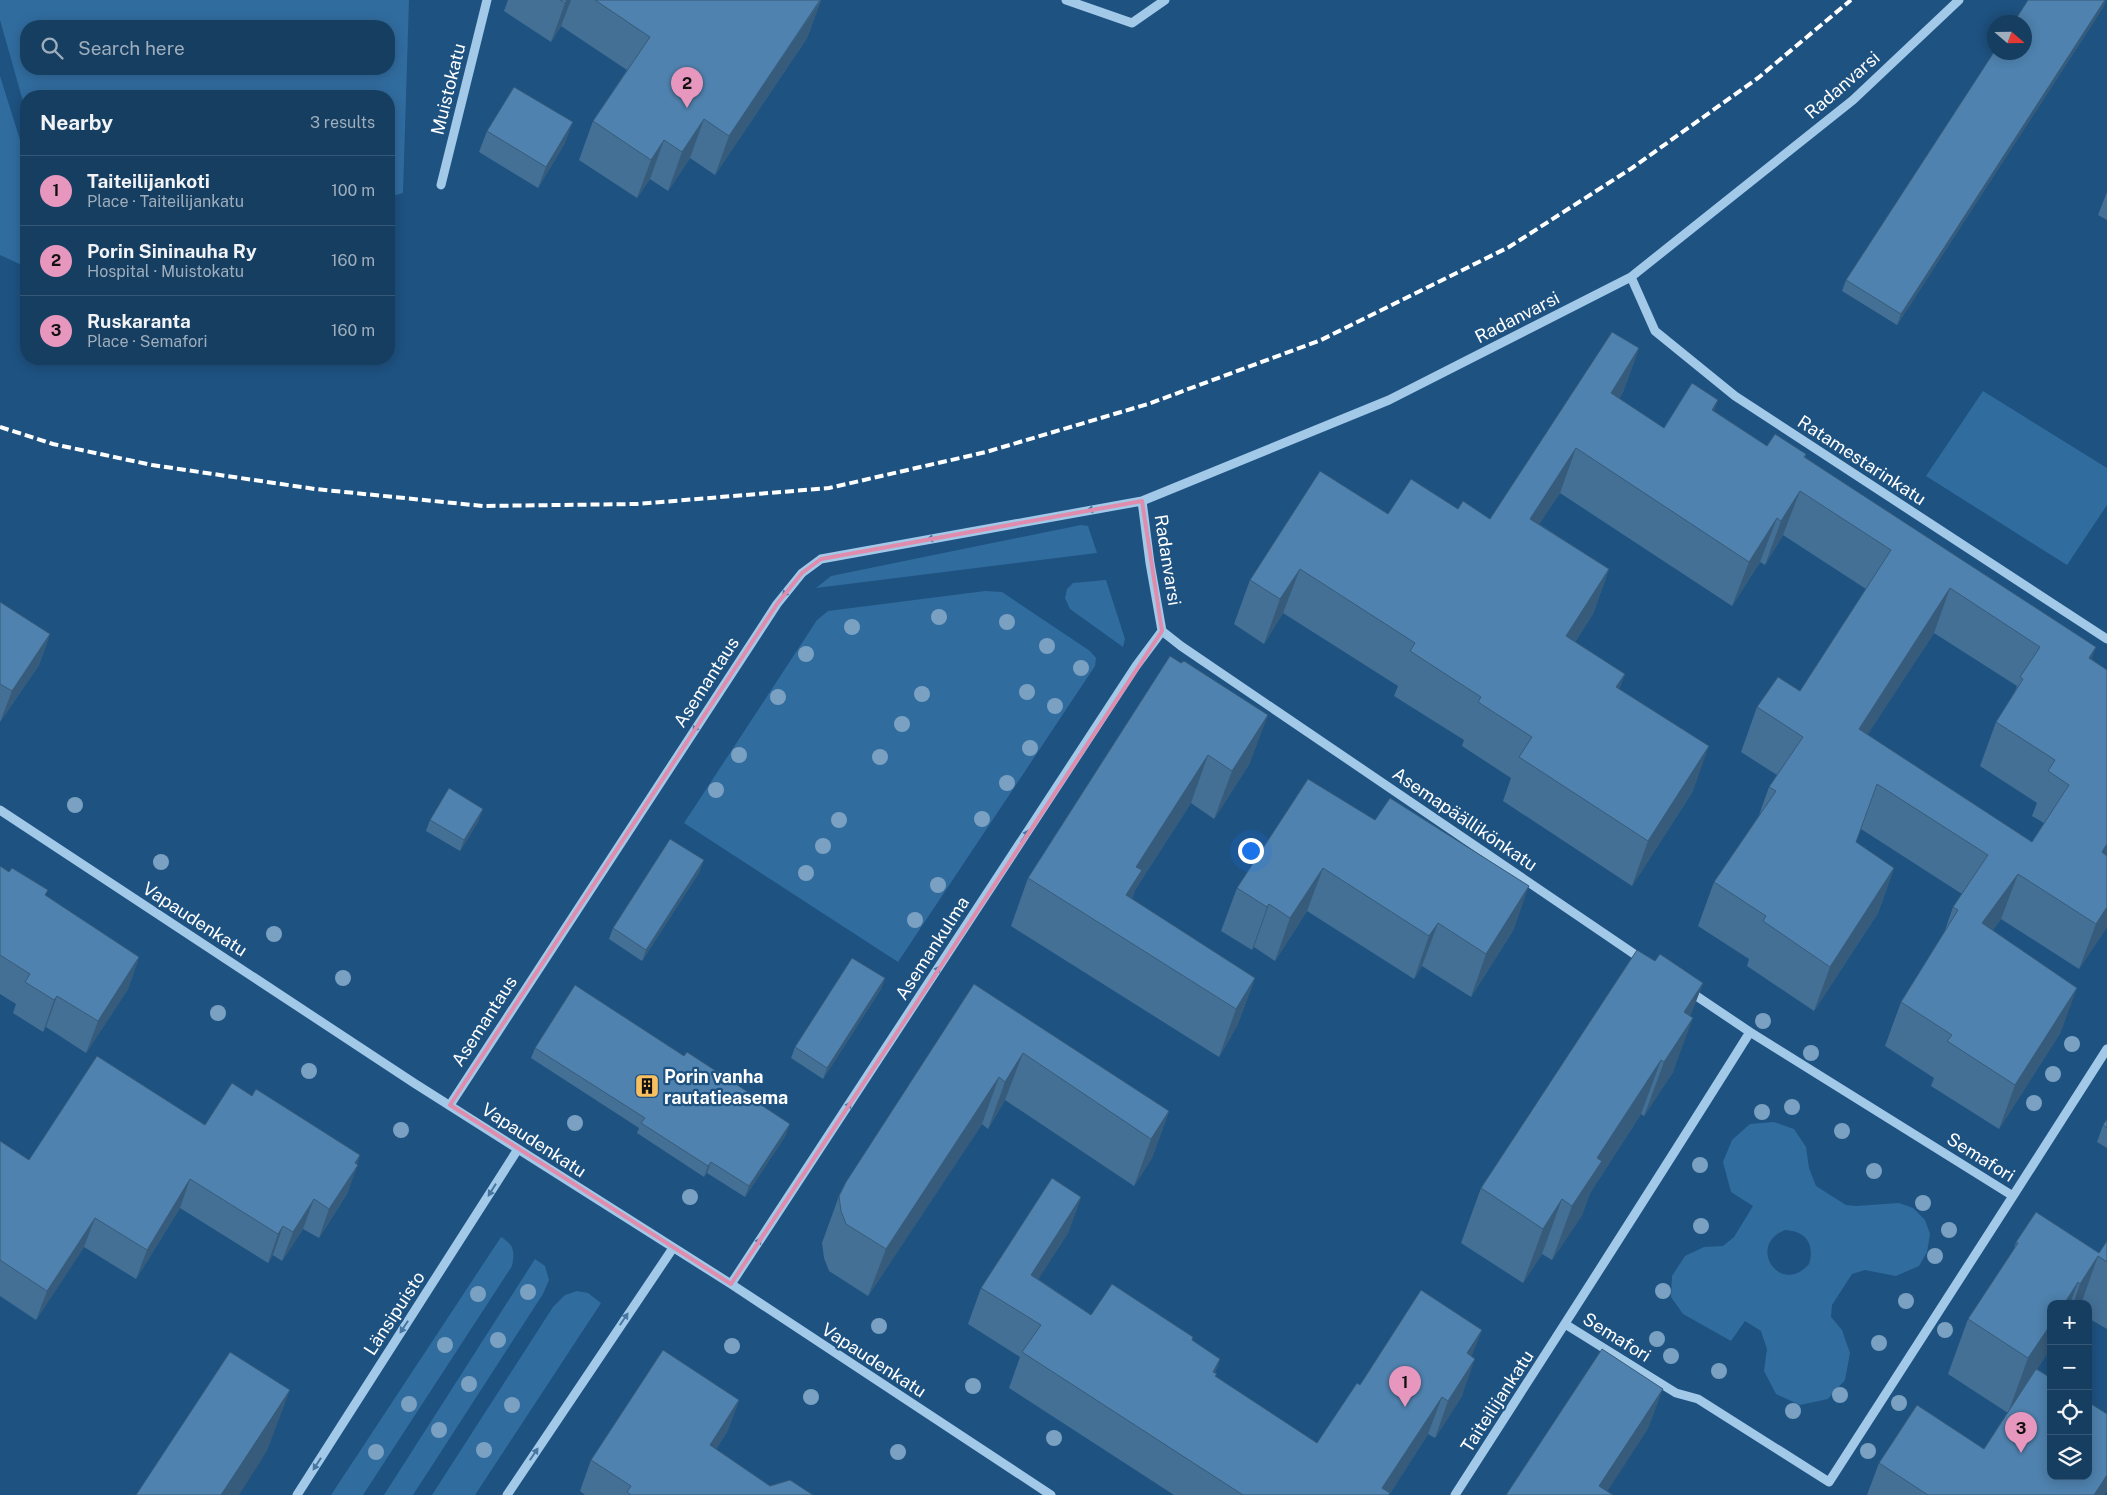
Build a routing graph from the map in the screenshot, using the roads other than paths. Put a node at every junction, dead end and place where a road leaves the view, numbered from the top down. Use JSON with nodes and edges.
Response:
{"nodes":[{"id":1,"x":487,"y":0,"type":"edge"},
{"id":2,"x":1066,"y":0,"type":"edge"},
{"id":3,"x":1165,"y":0,"type":"edge"},
{"id":4,"x":1959,"y":0,"type":"edge"},
{"id":5,"x":441,"y":185,"type":"dead end"},
{"id":6,"x":1631,"y":277,"type":"junction"},
{"id":7,"x":1142,"y":501,"type":"junction"},
{"id":8,"x":1162,"y":631,"type":"junction"},
{"id":9,"x":2107,"y":639,"type":"edge"},
{"id":10,"x":0,"y":810,"type":"edge"},
{"id":11,"x":1651,"y":965,"type":"edge"},
{"id":12,"x":1684,"y":988,"type":"edge"},
{"id":13,"x":1750,"y":1032,"type":"junction"},
{"id":14,"x":2107,"y":1049,"type":"edge"},
{"id":15,"x":450,"y":1105,"type":"junction"},
{"id":16,"x":518,"y":1149,"type":"junction"},
{"id":17,"x":2012,"y":1196,"type":"junction"},
{"id":18,"x":673,"y":1248,"type":"junction"},
{"id":19,"x":730,"y":1284,"type":"junction"},
{"id":20,"x":1565,"y":1324,"type":"junction"},
{"id":21,"x":297,"y":1495,"type":"edge"},
{"id":22,"x":507,"y":1495,"type":"edge"},
{"id":23,"x":1052,"y":1495,"type":"edge"},
{"id":24,"x":1456,"y":1495,"type":"edge"}],
"edges":[{"from":1,"to":5,"type":"street","name":"Muistokatu"},
{"from":2,"to":3,"type":"street"},
{"from":4,"to":6,"type":"street","name":"Radanvarsi"},
{"from":6,"to":7,"type":"street","name":"Radanvarsi"},
{"from":6,"to":9,"type":"street","name":"Ratamestarinkatu"},
{"from":7,"to":8,"type":"street","name":"Radanvarsi"},
{"from":7,"to":15,"type":"street","name":"Asemantaus","one_way":true},
{"from":8,"to":11,"type":"street","name":"Asemapäällikönkatu"},
{"from":19,"to":8,"type":"street","name":"Asemankulma","one_way":true},
{"from":10,"to":15,"type":"street","name":"Vapaudenkatu"},
{"from":12,"to":13,"type":"street"},
{"from":13,"to":17,"type":"street","name":"Semafori"},
{"from":13,"to":20,"type":"street","name":"Semafori"},
{"from":14,"to":17,"type":"street"},
{"from":15,"to":16,"type":"street","name":"Vapaudenkatu"},
{"from":16,"to":18,"type":"street","name":"Vapaudenkatu"},
{"from":16,"to":21,"type":"street","name":"Länsipuisto","one_way":true},
{"from":17,"to":20,"type":"street","name":"Semafori"},
{"from":18,"to":19,"type":"street","name":"Vapaudenkatu"},
{"from":22,"to":18,"type":"street","one_way":true},
{"from":19,"to":23,"type":"street","name":"Vapaudenkatu"},
{"from":20,"to":24,"type":"street","name":"Taiteilijankatu"}]}
